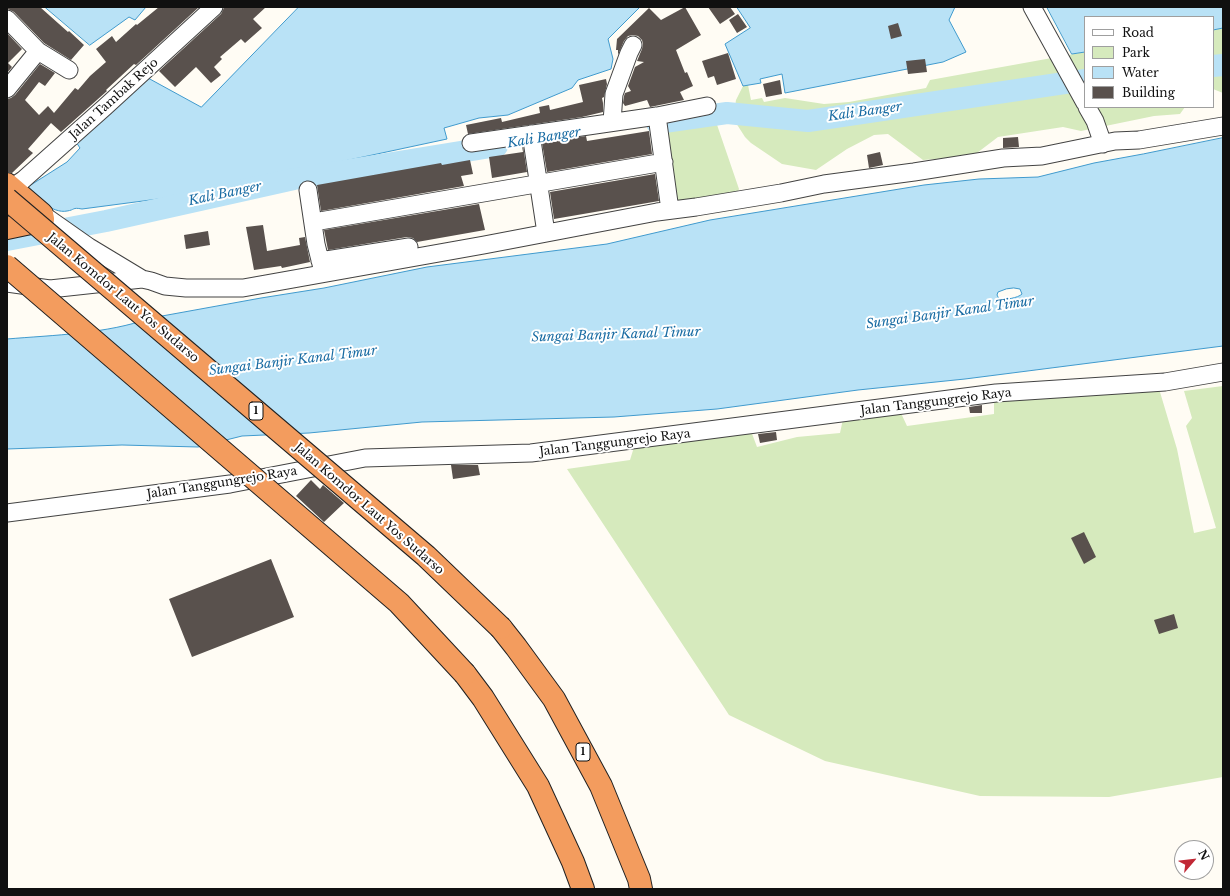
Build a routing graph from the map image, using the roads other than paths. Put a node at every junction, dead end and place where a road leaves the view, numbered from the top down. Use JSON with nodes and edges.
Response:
{"nodes":[{"id":1,"x":214,"y":7,"type":"edge"},
{"id":2,"x":1032,"y":7,"type":"edge"},
{"id":3,"x":7,"y":19,"type":"edge"},
{"id":4,"x":633,"y":45,"type":"dead end"},
{"id":5,"x":38,"y":50,"type":"junction"},
{"id":6,"x":69,"y":70,"type":"dead end"},
{"id":7,"x":7,"y":89,"type":"edge"},
{"id":8,"x":1084,"y":101,"type":"edge"},
{"id":9,"x":707,"y":106,"type":"dead end"},
{"id":10,"x":1088,"y":108,"type":"edge"},
{"id":11,"x":657,"y":116,"type":"junction"},
{"id":12,"x":612,"y":122,"type":"junction"},
{"id":13,"x":1223,"y":126,"type":"edge"},
{"id":14,"x":531,"y":134,"type":"junction"},
{"id":15,"x":471,"y":143,"type":"dead end"},
{"id":16,"x":1103,"y":144,"type":"junction"},
{"id":17,"x":664,"y":162,"type":"junction"},
{"id":18,"x":538,"y":184,"type":"junction"},
{"id":19,"x":8,"y":190,"type":"edge"},
{"id":20,"x":308,"y":190,"type":"dead end"},
{"id":21,"x":670,"y":206,"type":"junction"},
{"id":22,"x":42,"y":214,"type":"junction"},
{"id":23,"x":314,"y":222,"type":"junction"},
{"id":24,"x":7,"y":228,"type":"edge"},
{"id":25,"x":546,"y":230,"type":"junction"},
{"id":26,"x":7,"y":266,"type":"edge"},
{"id":27,"x":322,"y":268,"type":"junction"},
{"id":28,"x":142,"y":280,"type":"junction"},
{"id":29,"x":7,"y":283,"type":"edge"},
{"id":30,"x":1223,"y":372,"type":"edge"},
{"id":31,"x":7,"y":513,"type":"edge"},
{"id":32,"x":583,"y":889,"type":"edge"},
{"id":33,"x":641,"y":889,"type":"edge"}],
"edges":[{"from":1,"to":19,"type":"street","name":"Jalan Tambak Rejo"},
{"from":2,"to":8,"type":"street"},
{"from":3,"to":5,"type":"street"},
{"from":4,"to":12,"type":"street"},
{"from":5,"to":6,"type":"street"},
{"from":5,"to":7,"type":"street"},
{"from":9,"to":11,"type":"street"},
{"from":10,"to":16,"type":"street"},
{"from":11,"to":12,"type":"street"},
{"from":11,"to":17,"type":"street"},
{"from":12,"to":14,"type":"street"},
{"from":13,"to":16,"type":"street"},
{"from":14,"to":15,"type":"street"},
{"from":14,"to":18,"type":"street"},
{"from":16,"to":21,"type":"street"},
{"from":17,"to":18,"type":"street"},
{"from":17,"to":21,"type":"street"},
{"from":18,"to":23,"type":"street"},
{"from":18,"to":25,"type":"street"},
{"from":19,"to":22,"type":"highway"},
{"from":19,"to":33,"type":"highway","name":"Jalan Komdor Laut Yos Sudarso","number":"1","bridge":true},
{"from":20,"to":23,"type":"street"},
{"from":21,"to":25,"type":"street"},
{"from":22,"to":24,"type":"highway"},
{"from":22,"to":28,"type":"street"},
{"from":23,"to":27,"type":"street"},
{"from":25,"to":27,"type":"street"},
{"from":26,"to":32,"type":"highway","bridge":true},
{"from":27,"to":28,"type":"street"},
{"from":28,"to":29,"type":"street"},
{"from":30,"to":31,"type":"street","name":"Jalan Tanggungrejo Raya"}]}
